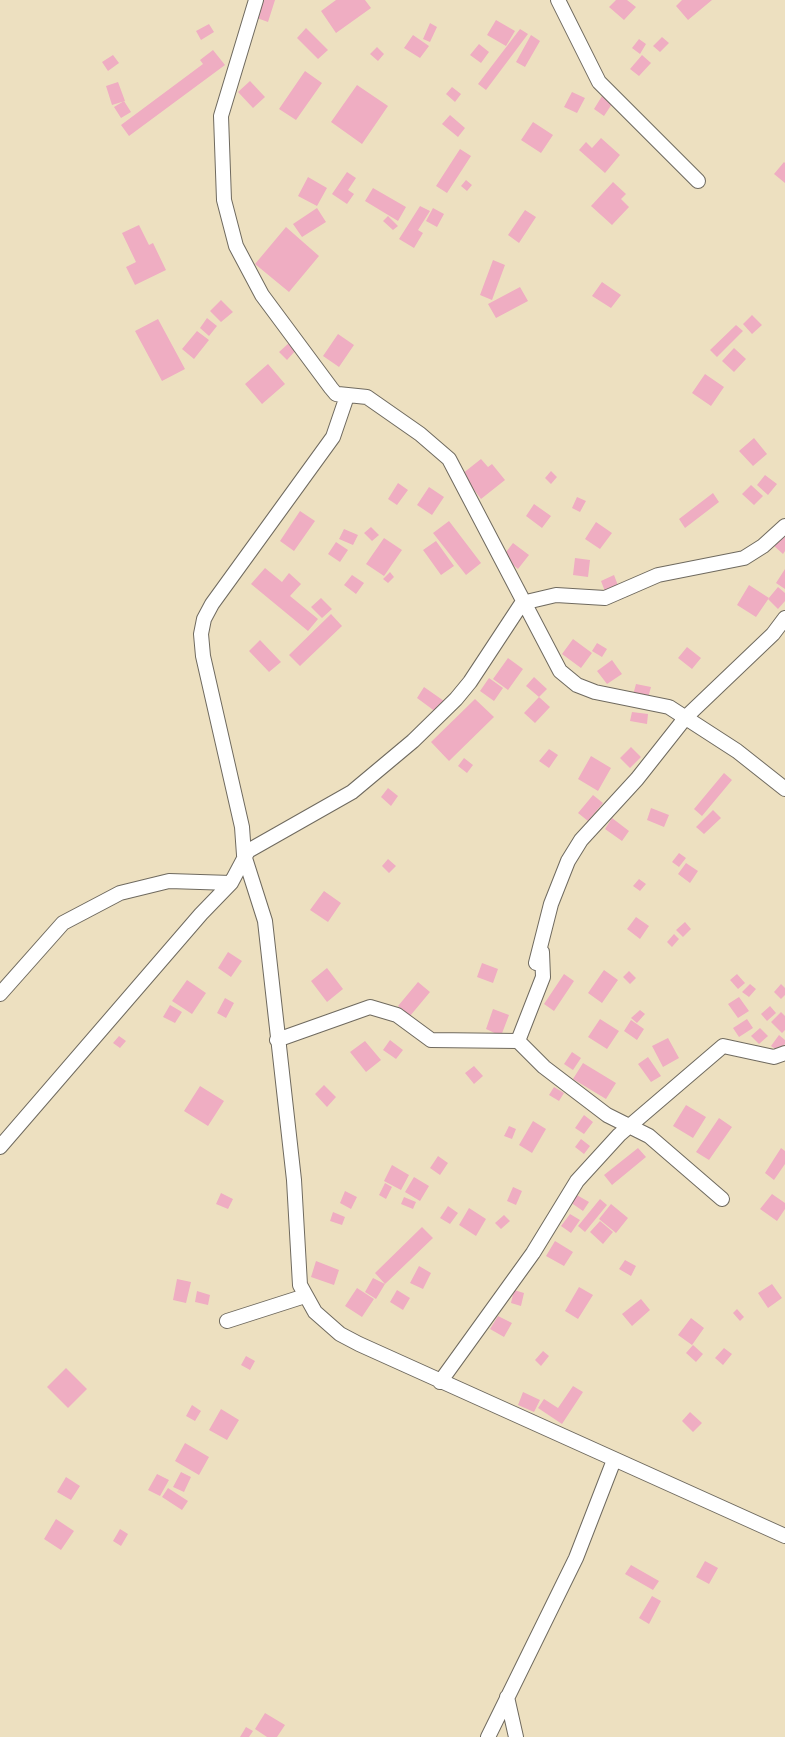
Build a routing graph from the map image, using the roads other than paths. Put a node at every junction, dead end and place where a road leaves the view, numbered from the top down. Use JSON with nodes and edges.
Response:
{"nodes":[{"id":1,"x":256,"y":0,"type":"edge"},
{"id":2,"x":558,"y":0,"type":"edge"},
{"id":3,"x":698,"y":181,"type":"dead end"},
{"id":4,"x":336,"y":394,"type":"junction"},
{"id":5,"x":785,"y":526,"type":"edge"},
{"id":6,"x":522,"y":603,"type":"junction"},
{"id":7,"x":785,"y":618,"type":"edge"},
{"id":8,"x":686,"y":717,"type":"junction"},
{"id":9,"x":785,"y":789,"type":"edge"},
{"id":10,"x":244,"y":855,"type":"junction"},
{"id":11,"x":231,"y":883,"type":"junction"},
{"id":12,"x":542,"y":939,"type":"junction"},
{"id":13,"x":537,"y":963,"type":"dead end"},
{"id":14,"x":0,"y":994,"type":"edge"},
{"id":15,"x":277,"y":1040,"type":"junction"},
{"id":16,"x":518,"y":1041,"type":"junction"},
{"id":17,"x":785,"y":1053,"type":"edge"},
{"id":18,"x":629,"y":1127,"type":"junction"},
{"id":19,"x":0,"y":1147,"type":"edge"},
{"id":20,"x":722,"y":1199,"type":"dead end"},
{"id":21,"x":305,"y":1296,"type":"junction"},
{"id":22,"x":228,"y":1321,"type":"dead end"},
{"id":23,"x":440,"y":1382,"type":"junction"},
{"id":24,"x":614,"y":1460,"type":"junction"},
{"id":25,"x":785,"y":1536,"type":"edge"},
{"id":26,"x":507,"y":1697,"type":"junction"},
{"id":27,"x":489,"y":1737,"type":"edge"},
{"id":28,"x":516,"y":1737,"type":"edge"}],
"edges":[{"from":1,"to":4,"type":"street"},
{"from":2,"to":3,"type":"street"},
{"from":4,"to":6,"type":"street"},
{"from":4,"to":10,"type":"street"},
{"from":5,"to":6,"type":"street"},
{"from":6,"to":8,"type":"street"},
{"from":6,"to":10,"type":"street"},
{"from":7,"to":8,"type":"street"},
{"from":8,"to":9,"type":"street"},
{"from":8,"to":12,"type":"street"},
{"from":10,"to":11,"type":"street"},
{"from":10,"to":15,"type":"street"},
{"from":11,"to":14,"type":"street"},
{"from":11,"to":19,"type":"street"},
{"from":12,"to":13,"type":"street"},
{"from":12,"to":16,"type":"street"},
{"from":15,"to":16,"type":"street"},
{"from":15,"to":21,"type":"street"},
{"from":16,"to":18,"type":"street"},
{"from":17,"to":18,"type":"street"},
{"from":18,"to":20,"type":"street"},
{"from":18,"to":23,"type":"street"},
{"from":21,"to":22,"type":"street"},
{"from":21,"to":23,"type":"street"},
{"from":23,"to":24,"type":"street"},
{"from":24,"to":25,"type":"street"},
{"from":24,"to":26,"type":"street"},
{"from":26,"to":27,"type":"street"},
{"from":26,"to":28,"type":"street"}]}
